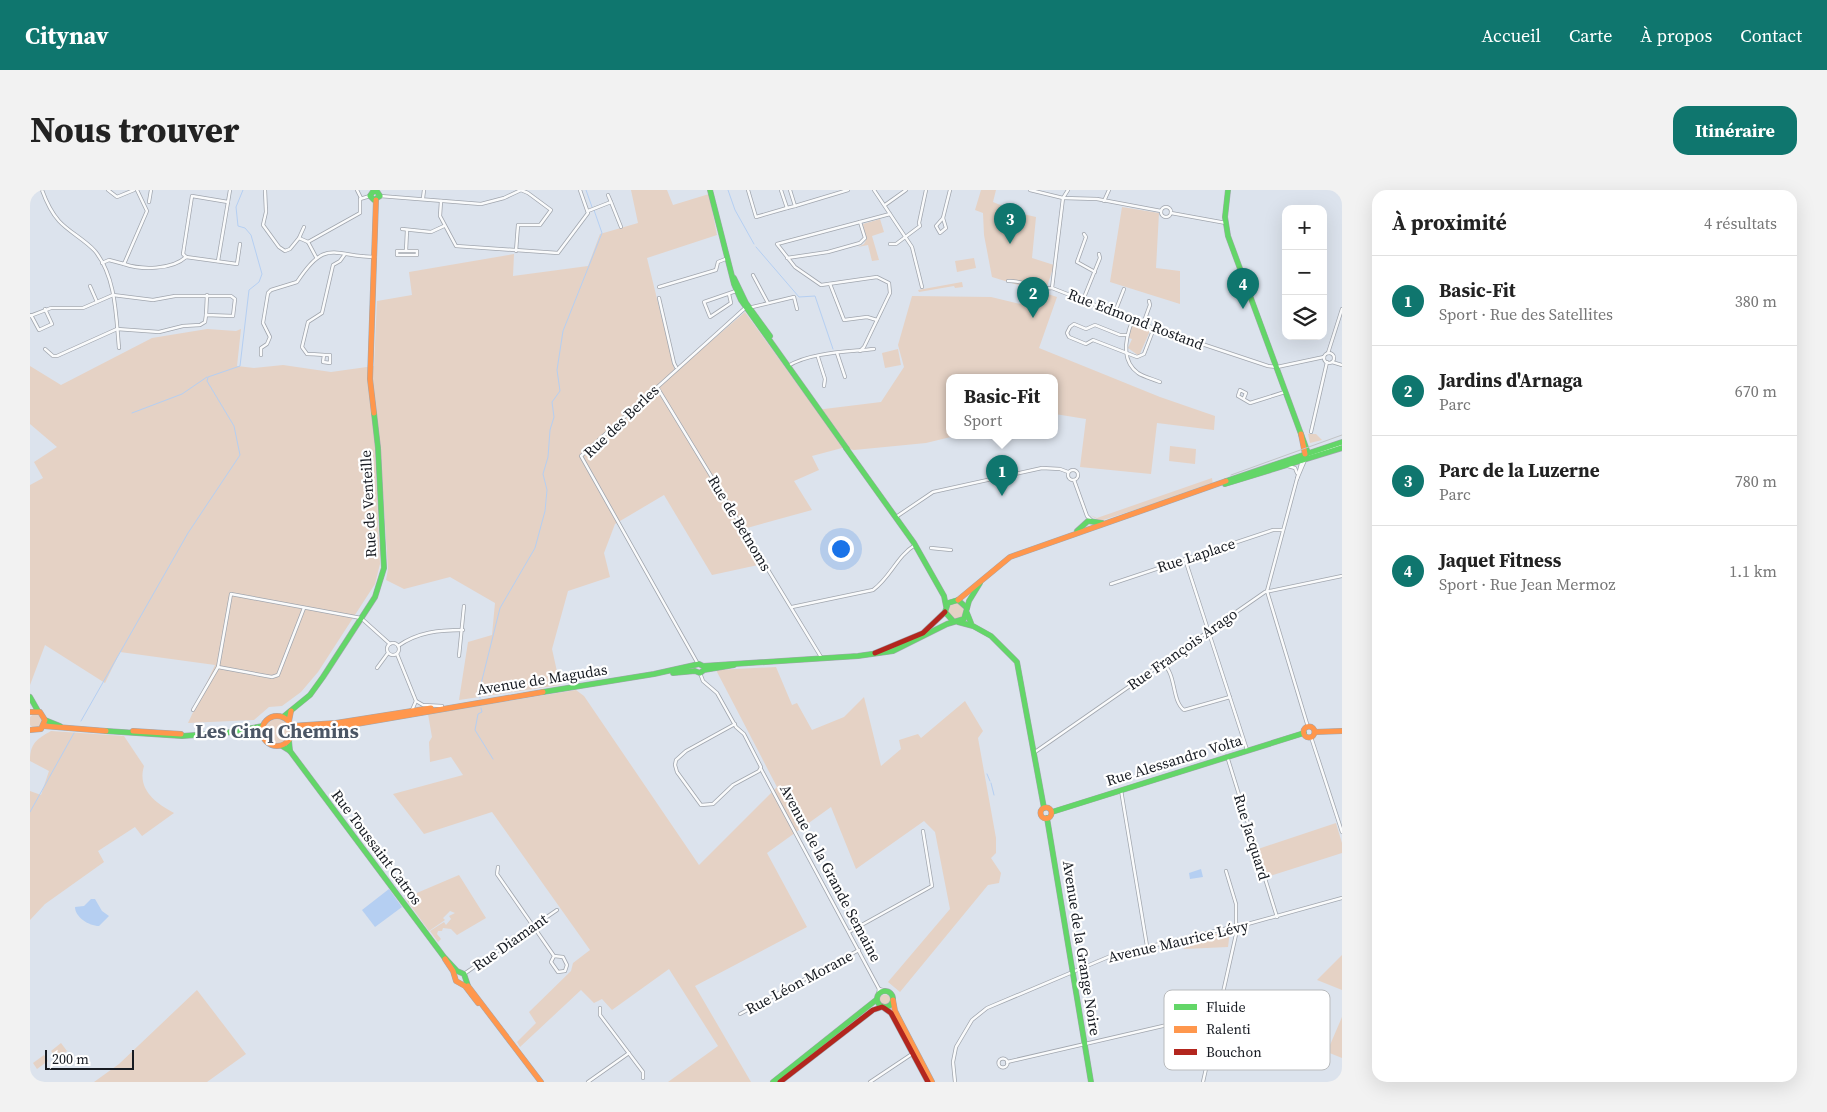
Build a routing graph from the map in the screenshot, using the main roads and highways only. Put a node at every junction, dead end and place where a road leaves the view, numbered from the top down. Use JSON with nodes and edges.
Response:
{"nodes":[{"id":1,"x":375,"y":190,"type":"edge"},
{"id":2,"x":710,"y":190,"type":"edge"},
{"id":3,"x":1228,"y":190,"type":"edge"},
{"id":4,"x":378,"y":198,"type":"junction"},
{"id":5,"x":732,"y":276,"type":"junction"},
{"id":6,"x":748,"y":308,"type":"junction"},
{"id":7,"x":1342,"y":443,"type":"edge"},
{"id":8,"x":1342,"y":448,"type":"edge"},
{"id":9,"x":1305,"y":457,"type":"junction"},
{"id":10,"x":1271,"y":470,"type":"junction"},
{"id":11,"x":1213,"y":487,"type":"junction"},
{"id":12,"x":1089,"y":522,"type":"junction"},
{"id":13,"x":1071,"y":534,"type":"junction"},
{"id":14,"x":980,"y":583,"type":"junction"},
{"id":15,"x":944,"y":596,"type":"junction"},
{"id":16,"x":956,"y":600,"type":"junction"},
{"id":17,"x":946,"y":606,"type":"junction"},
{"id":18,"x":967,"y":610,"type":"junction"},
{"id":19,"x":945,"y":612,"type":"junction"},
{"id":20,"x":955,"y":622,"type":"junction"},
{"id":21,"x":971,"y":623,"type":"junction"},
{"id":22,"x":869,"y":655,"type":"junction"},
{"id":23,"x":30,"y":697,"type":"edge"},
{"id":24,"x":433,"y":708,"type":"junction"},
{"id":25,"x":291,"y":709,"type":"junction"},
{"id":26,"x":38,"y":710,"type":"junction"},
{"id":27,"x":30,"y":712,"type":"edge"},
{"id":28,"x":283,"y":717,"type":"junction"},
{"id":29,"x":45,"y":720,"type":"junction"},
{"id":30,"x":289,"y":720,"type":"junction"},
{"id":31,"x":44,"y":726,"type":"junction"},
{"id":32,"x":263,"y":726,"type":"junction"},
{"id":33,"x":292,"y":726,"type":"junction"},
{"id":34,"x":64,"y":728,"type":"junction"},
{"id":35,"x":30,"y":730,"type":"edge"},
{"id":36,"x":242,"y":731,"type":"junction"},
{"id":37,"x":1342,"y":731,"type":"edge"},
{"id":38,"x":1304,"y":733,"type":"junction"},
{"id":39,"x":262,"y":734,"type":"junction"},
{"id":40,"x":1313,"y":734,"type":"junction"},
{"id":41,"x":292,"y":735,"type":"junction"},
{"id":42,"x":289,"y":741,"type":"junction"},
{"id":43,"x":282,"y":746,"type":"junction"},
{"id":44,"x":290,"y":751,"type":"junction"},
{"id":45,"x":1044,"y":808,"type":"junction"},
{"id":46,"x":1052,"y":812,"type":"junction"},
{"id":47,"x":1047,"y":818,"type":"junction"},
{"id":48,"x":878,"y":995,"type":"junction"},
{"id":49,"x":893,"y":1000,"type":"junction"},
{"id":50,"x":883,"y":1008,"type":"junction"},
{"id":51,"x":541,"y":1082,"type":"edge"},
{"id":52,"x":773,"y":1082,"type":"edge"},
{"id":53,"x":780,"y":1082,"type":"edge"},
{"id":54,"x":930,"y":1082,"type":"edge"},
{"id":55,"x":1092,"y":1082,"type":"edge"}],
"edges":[{"from":1,"to":4,"type":"main road"},
{"from":1,"to":4,"type":"main road"},
{"from":2,"to":5,"type":"main road"},
{"from":3,"to":9,"type":"main road"},
{"from":4,"to":25,"type":"main road","name":"Rue de Venteille"},
{"from":5,"to":6,"type":"main road"},
{"from":5,"to":6,"type":"main road"},
{"from":6,"to":15,"type":"main road"},
{"from":7,"to":9,"type":"main road"},
{"from":8,"to":9,"type":"main road"},
{"from":9,"to":10,"type":"main road"},
{"from":9,"to":10,"type":"main road"},
{"from":9,"to":11,"type":"main road"},
{"from":10,"to":11,"type":"main road"},
{"from":11,"to":12,"type":"main road"},
{"from":12,"to":13,"type":"main road"},
{"from":12,"to":13,"type":"main road"},
{"from":13,"to":14,"type":"main road"},
{"from":14,"to":16,"type":"main road"},
{"from":14,"to":18,"type":"main road"},
{"from":15,"to":16,"type":"main road"},
{"from":15,"to":17,"type":"main road"},
{"from":16,"to":17,"type":"main road"},
{"from":16,"to":18,"type":"main road"},
{"from":17,"to":19,"type":"main road"},
{"from":18,"to":20,"type":"main road"},
{"from":18,"to":21,"type":"main road"},
{"from":19,"to":20,"type":"main road"},
{"from":19,"to":22,"type":"main road","name":"Avenue de Magudas"},
{"from":20,"to":21,"type":"main road"},
{"from":20,"to":22,"type":"main road","name":"Avenue de Magudas"},
{"from":21,"to":45,"type":"main road"},
{"from":22,"to":24,"type":"main road","name":"Avenue de Magudas"},
{"from":23,"to":26,"type":"main road"},
{"from":24,"to":33,"type":"main road","name":"Avenue de Magudas"},
{"from":24,"to":41,"type":"main road","name":"Avenue de Magudas"},
{"from":25,"to":28,"type":"main road","name":"Rue de Venteille"},
{"from":25,"to":30,"type":"main road"},
{"from":26,"to":27,"type":"main road"},
{"from":26,"to":29,"type":"main road"},
{"from":28,"to":30,"type":"main road"},
{"from":28,"to":32,"type":"main road"},
{"from":29,"to":31,"type":"main road"},
{"from":29,"to":34,"type":"main road"},
{"from":30,"to":33,"type":"main road"},
{"from":31,"to":34,"type":"main road"},
{"from":31,"to":35,"type":"main road"},
{"from":32,"to":36,"type":"main road"},
{"from":32,"to":39,"type":"main road"},
{"from":33,"to":41,"type":"main road"},
{"from":34,"to":36,"type":"main road"},
{"from":36,"to":39,"type":"main road"},
{"from":37,"to":40,"type":"main road"},
{"from":38,"to":40,"type":"main road"},
{"from":38,"to":40,"type":"main road"},
{"from":38,"to":46,"type":"main road","name":"Rue Alessandro Volta"},
{"from":39,"to":43,"type":"main road"},
{"from":41,"to":42,"type":"main road"},
{"from":42,"to":43,"type":"main road"},
{"from":42,"to":44,"type":"main road"},
{"from":43,"to":44,"type":"main road","name":"Rue Toussaint Catros"},
{"from":44,"to":51,"type":"main road","name":"Rue Toussaint Catros"},
{"from":45,"to":46,"type":"main road"},
{"from":45,"to":47,"type":"main road","name":"Avenue de la Grange Noire"},
{"from":46,"to":47,"type":"main road"},
{"from":47,"to":55,"type":"main road","name":"Avenue de la Grange Noire"},
{"from":48,"to":49,"type":"main road"},
{"from":48,"to":50,"type":"main road"},
{"from":48,"to":52,"type":"main road"},
{"from":49,"to":50,"type":"main road"},
{"from":49,"to":54,"type":"main road"},
{"from":50,"to":53,"type":"main road"},
{"from":50,"to":54,"type":"main road"}]}
